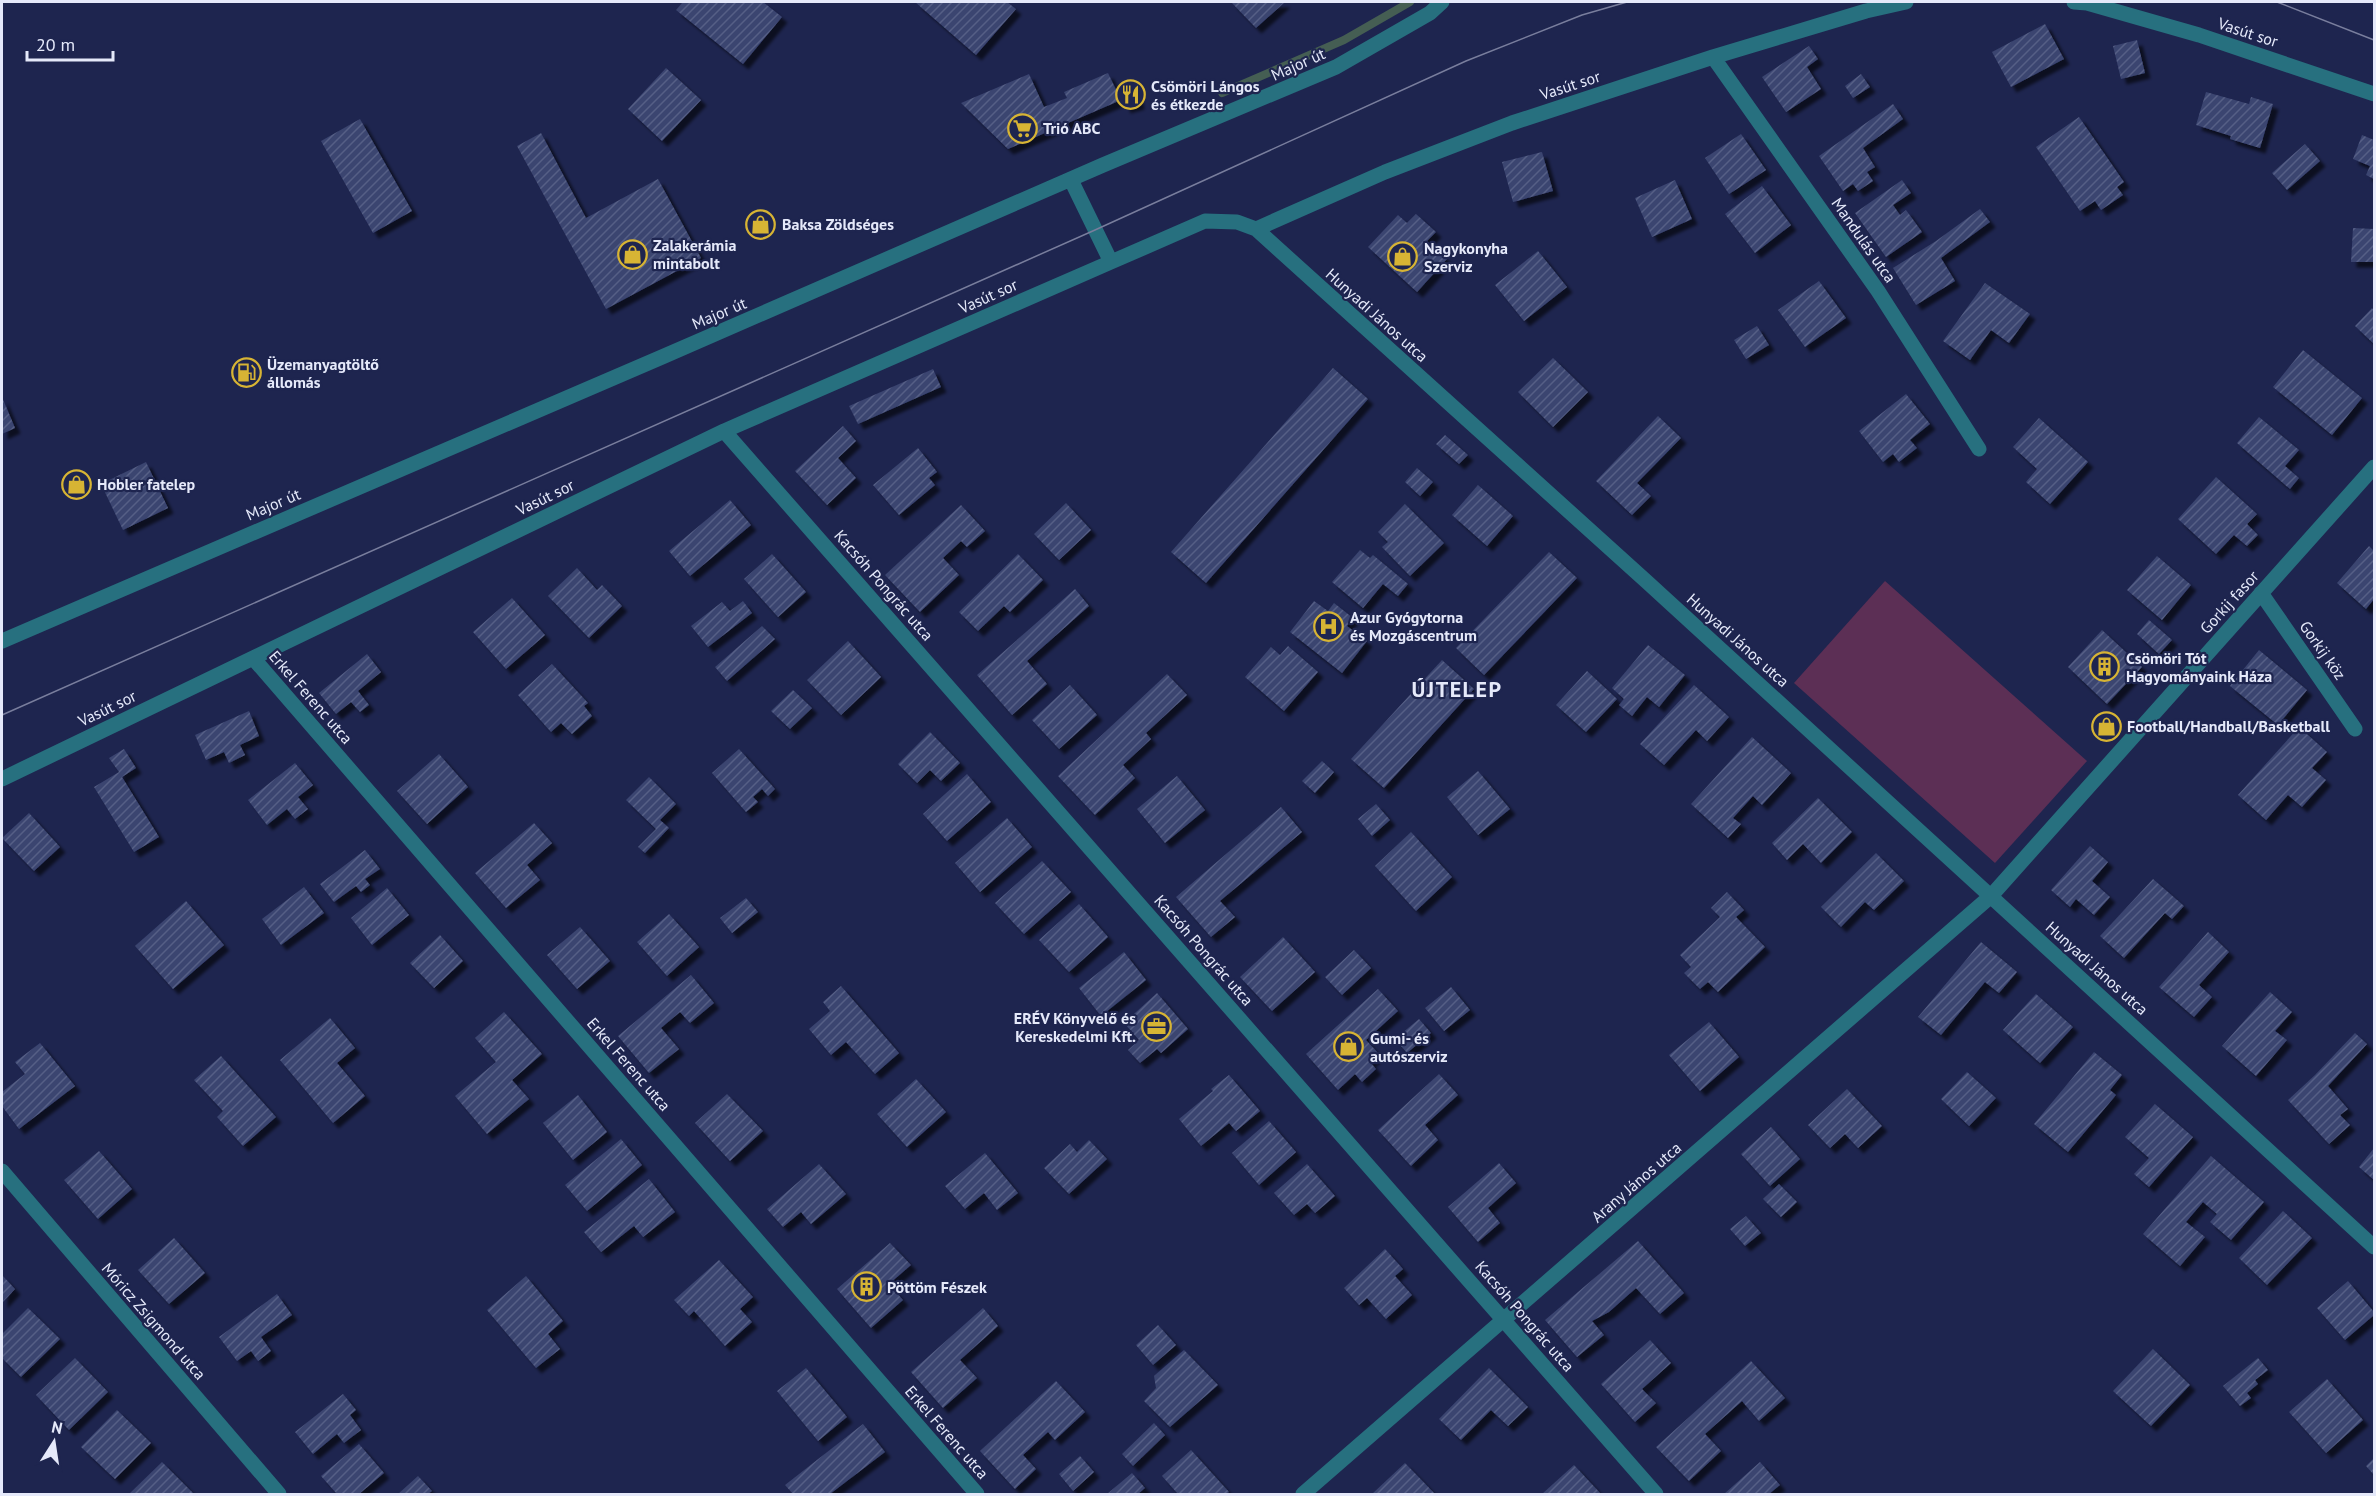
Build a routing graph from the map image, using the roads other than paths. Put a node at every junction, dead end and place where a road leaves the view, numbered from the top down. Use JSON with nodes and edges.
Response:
{"nodes":[{"id":1,"x":1442,"y":2,"type":"edge"},
{"id":2,"x":1906,"y":2,"type":"edge"},
{"id":3,"x":2074,"y":2,"type":"edge"},
{"id":4,"x":1713,"y":57,"type":"junction"},
{"id":5,"x":2374,"y":94,"type":"edge"},
{"id":6,"x":1071,"y":180,"type":"junction"},
{"id":7,"x":1256,"y":230,"type":"junction"},
{"id":8,"x":1111,"y":262,"type":"junction"},
{"id":9,"x":724,"y":431,"type":"junction"},
{"id":10,"x":1979,"y":449,"type":"dead end"},
{"id":11,"x":2374,"y":467,"type":"edge"},
{"id":12,"x":2261,"y":593,"type":"junction"},
{"id":13,"x":2,"y":641,"type":"edge"},
{"id":14,"x":253,"y":658,"type":"junction"},
{"id":15,"x":2355,"y":729,"type":"dead end"},
{"id":16,"x":2,"y":779,"type":"edge"},
{"id":17,"x":1991,"y":896,"type":"junction"},
{"id":18,"x":2,"y":1171,"type":"edge"},
{"id":19,"x":2374,"y":1247,"type":"edge"},
{"id":20,"x":1505,"y":1320,"type":"junction"},
{"id":21,"x":279,"y":1494,"type":"edge"},
{"id":22,"x":977,"y":1494,"type":"edge"},
{"id":23,"x":1303,"y":1494,"type":"edge"},
{"id":24,"x":1656,"y":1494,"type":"edge"}],
"edges":[{"from":1,"to":6,"type":"street","name":"Major út"},
{"from":2,"to":4,"type":"street","name":"Vasút sor"},
{"from":3,"to":5,"type":"street","name":"Vasút sor"},
{"from":4,"to":7,"type":"street","name":"Vasút sor"},
{"from":4,"to":10,"type":"street","name":"Mandulás utca"},
{"from":6,"to":8,"type":"street"},
{"from":6,"to":13,"type":"street","name":"Major út"},
{"from":7,"to":8,"type":"street","name":"Hunyadi János utca"},
{"from":7,"to":17,"type":"street","name":"Hunyadi János utca"},
{"from":8,"to":9,"type":"street","name":"Vasút sor"},
{"from":9,"to":14,"type":"street","name":"Vasút sor"},
{"from":9,"to":20,"type":"street","name":"Kacsóh Pongrác utca"},
{"from":11,"to":12,"type":"street","name":"Gorkij fasor"},
{"from":12,"to":15,"type":"street","name":"Gorkij köz"},
{"from":12,"to":17,"type":"street","name":"Gorkij fasor"},
{"from":14,"to":16,"type":"street","name":"Vasút sor"},
{"from":14,"to":22,"type":"street","name":"Erkel Ferenc utca"},
{"from":17,"to":19,"type":"street","name":"Hunyadi János utca"},
{"from":17,"to":20,"type":"street","name":"Arany János utca"},
{"from":18,"to":21,"type":"street","name":"Móricz Zsigmond utca"},
{"from":20,"to":23,"type":"street","name":"Arany János utca"},
{"from":20,"to":24,"type":"street","name":"Kacsóh Pongrác utca"}]}
